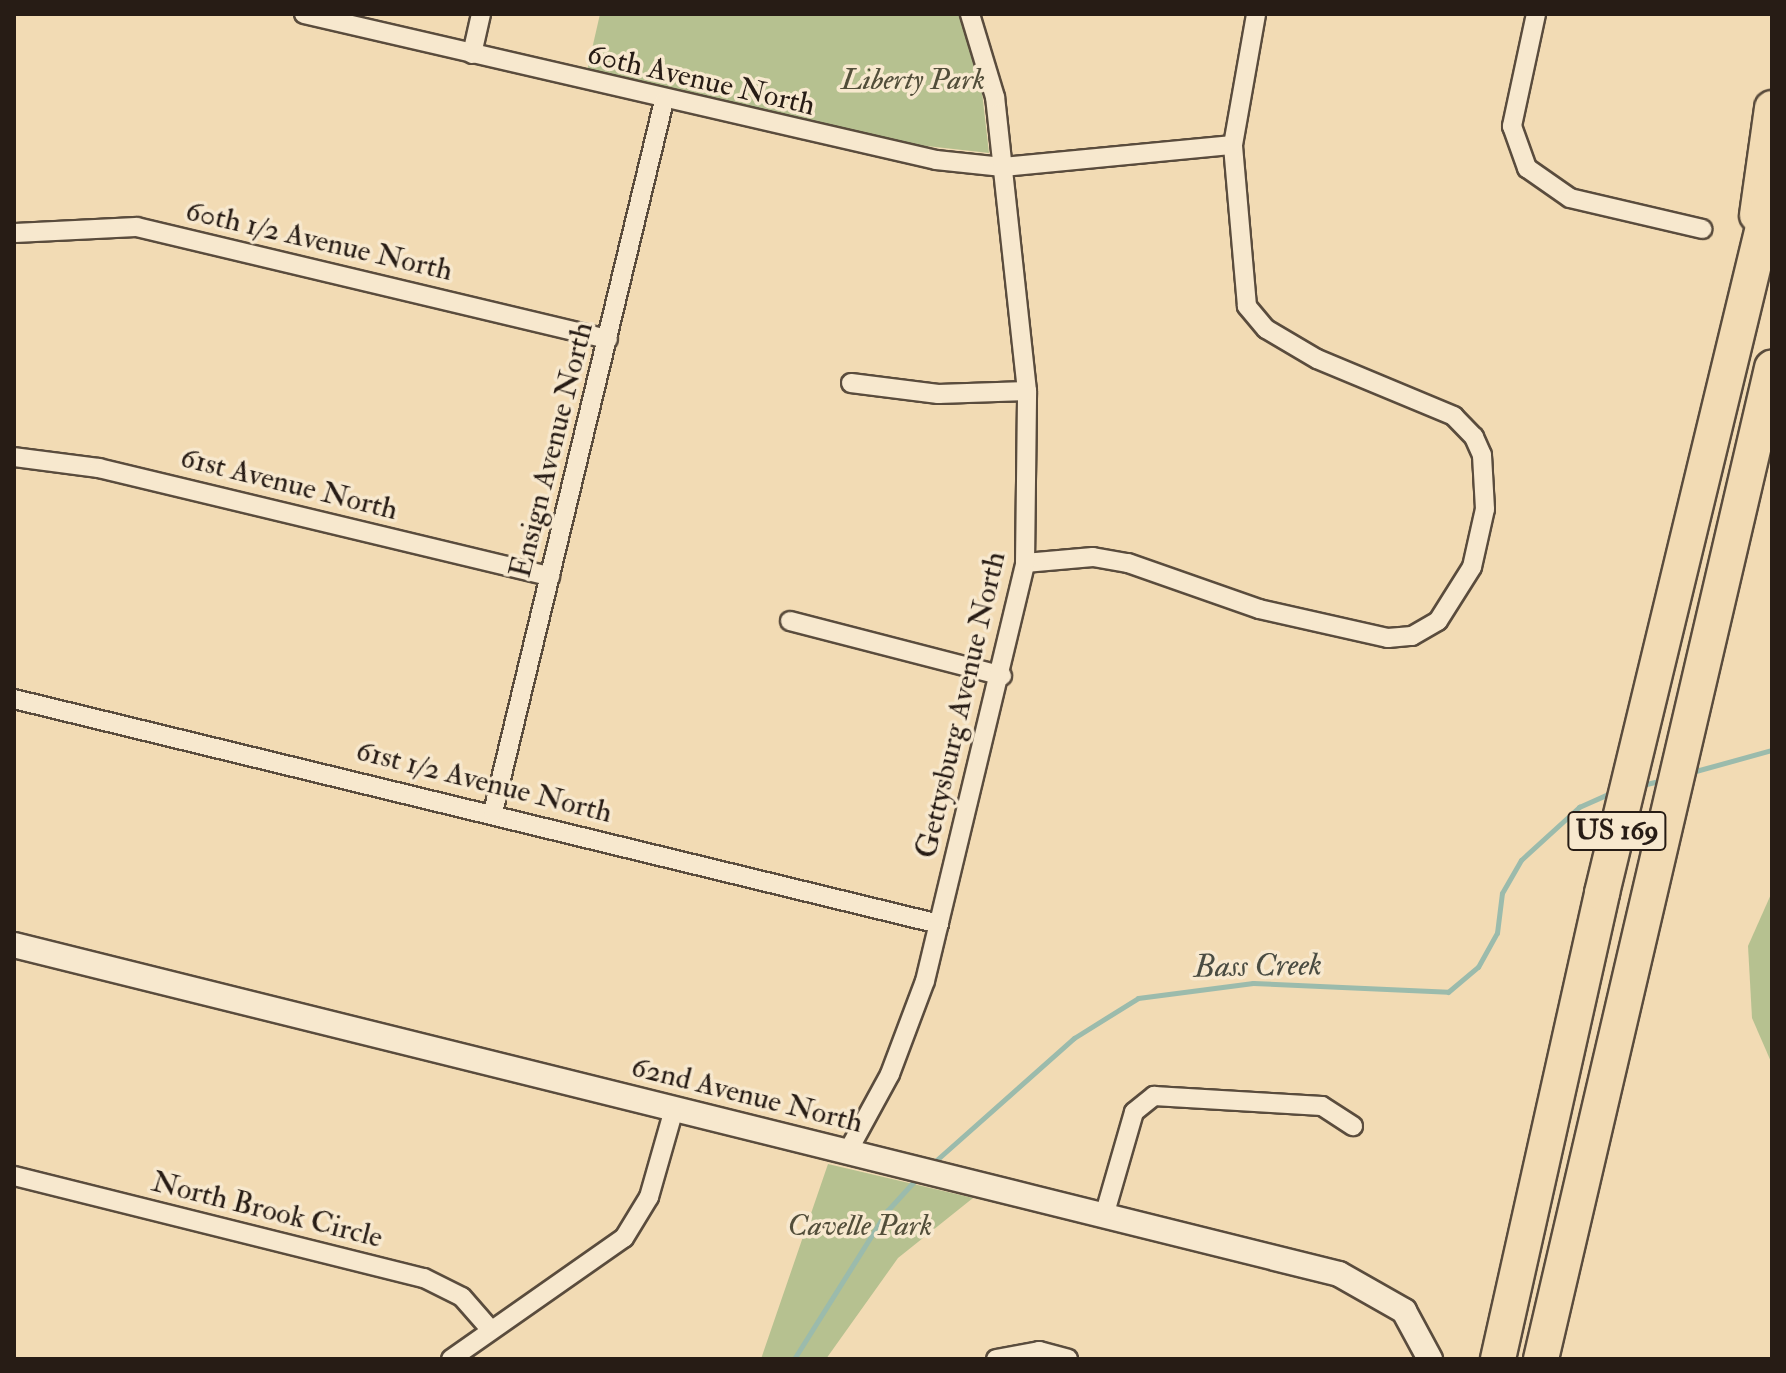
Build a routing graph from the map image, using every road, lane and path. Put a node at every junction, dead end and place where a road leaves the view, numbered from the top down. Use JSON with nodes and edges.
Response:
{"nodes":[{"id":1,"x":304,"y":14,"type":"edge"},
{"id":2,"x":481,"y":14,"type":"edge"},
{"id":3,"x":970,"y":14,"type":"edge"},
{"id":4,"x":1256,"y":14,"type":"edge"},
{"id":5,"x":1536,"y":14,"type":"edge"},
{"id":6,"x":472,"y":54,"type":"junction"},
{"id":7,"x":664,"y":101,"type":"junction"},
{"id":8,"x":1772,"y":108,"type":"edge"},
{"id":9,"x":1233,"y":145,"type":"junction"},
{"id":10,"x":1003,"y":167,"type":"junction"},
{"id":11,"x":1772,"y":190,"type":"edge"},
{"id":12,"x":1702,"y":229,"type":"dead end"},
{"id":13,"x":14,"y":233,"type":"edge"},
{"id":14,"x":1744,"y":305,"type":"junction"},
{"id":15,"x":608,"y":339,"type":"junction"},
{"id":16,"x":1772,"y":368,"type":"edge"},
{"id":17,"x":851,"y":383,"type":"dead end"},
{"id":18,"x":1027,"y":391,"type":"junction"},
{"id":19,"x":1767,"y":399,"type":"edge"},
{"id":20,"x":14,"y":457,"type":"edge"},
{"id":21,"x":1025,"y":563,"type":"junction"},
{"id":22,"x":550,"y":576,"type":"junction"},
{"id":23,"x":790,"y":621,"type":"dead end"},
{"id":24,"x":1002,"y":676,"type":"junction"},
{"id":25,"x":14,"y":699,"type":"edge"},
{"id":26,"x":493,"y":812,"type":"junction"},
{"id":27,"x":939,"y":924,"type":"junction"},
{"id":28,"x":14,"y":945,"type":"edge"},
{"id":29,"x":674,"y":1109,"type":"junction"},
{"id":30,"x":1353,"y":1126,"type":"dead end"},
{"id":31,"x":847,"y":1153,"type":"junction"},
{"id":32,"x":14,"y":1176,"type":"edge"},
{"id":33,"x":1104,"y":1216,"type":"junction"},
{"id":34,"x":490,"y":1329,"type":"junction"},
{"id":35,"x":451,"y":1359,"type":"edge"},
{"id":36,"x":996,"y":1359,"type":"edge"},
{"id":37,"x":1068,"y":1359,"type":"edge"},
{"id":38,"x":1430,"y":1359,"type":"edge"},
{"id":39,"x":1498,"y":1359,"type":"edge"},
{"id":40,"x":1541,"y":1359,"type":"edge"}],
"edges":[{"from":1,"to":6,"type":"street","name":"60th Avenue North"},
{"from":2,"to":6,"type":"street"},
{"from":3,"to":10,"type":"street","name":"Gettysburg Avenue North"},
{"from":4,"to":9,"type":"street"},
{"from":5,"to":12,"type":"street"},
{"from":6,"to":7,"type":"street","name":"60th Avenue North"},
{"from":7,"to":10,"type":"street","name":"60th Avenue North"},
{"from":7,"to":15,"type":"street","name":"Ensign Avenue North"},
{"from":8,"to":14,"type":"highway"},
{"from":9,"to":10,"type":"street","name":"60th Avenue North"},
{"from":9,"to":21,"type":"street"},
{"from":10,"to":18,"type":"street","name":"Gettysburg Avenue North"},
{"from":11,"to":14,"type":"highway","number":"US 169"},
{"from":13,"to":15,"type":"street","name":"60th 1/2 Avenue North"},
{"from":14,"to":39,"type":"highway","number":"US 169"},
{"from":15,"to":22,"type":"street","name":"Ensign Avenue North"},
{"from":16,"to":19,"type":"highway","number":"US 169"},
{"from":17,"to":18,"type":"street"},
{"from":18,"to":21,"type":"street","name":"Gettysburg Avenue North"},
{"from":19,"to":40,"type":"highway","number":"US 169"},
{"from":20,"to":22,"type":"street","name":"61st Avenue North"},
{"from":21,"to":24,"type":"street","name":"Gettysburg Avenue North"},
{"from":22,"to":26,"type":"street","name":"Ensign Avenue North"},
{"from":23,"to":24,"type":"street"},
{"from":24,"to":27,"type":"street","name":"Gettysburg Avenue North"},
{"from":25,"to":26,"type":"street","name":"61st 1/2 Avenue North"},
{"from":26,"to":27,"type":"street","name":"61st 1/2 Avenue North"},
{"from":27,"to":31,"type":"street","name":"Gettysburg Avenue North"},
{"from":28,"to":29,"type":"street","name":"62nd Avenue North"},
{"from":29,"to":31,"type":"street","name":"62nd Avenue North"},
{"from":29,"to":34,"type":"street"},
{"from":30,"to":33,"type":"street"},
{"from":31,"to":33,"type":"street","name":"62nd Avenue North"},
{"from":32,"to":34,"type":"street","name":"North Brook Circle"},
{"from":33,"to":38,"type":"street","name":"62nd Avenue North"},
{"from":34,"to":35,"type":"street"},
{"from":36,"to":37,"type":"street"}]}
